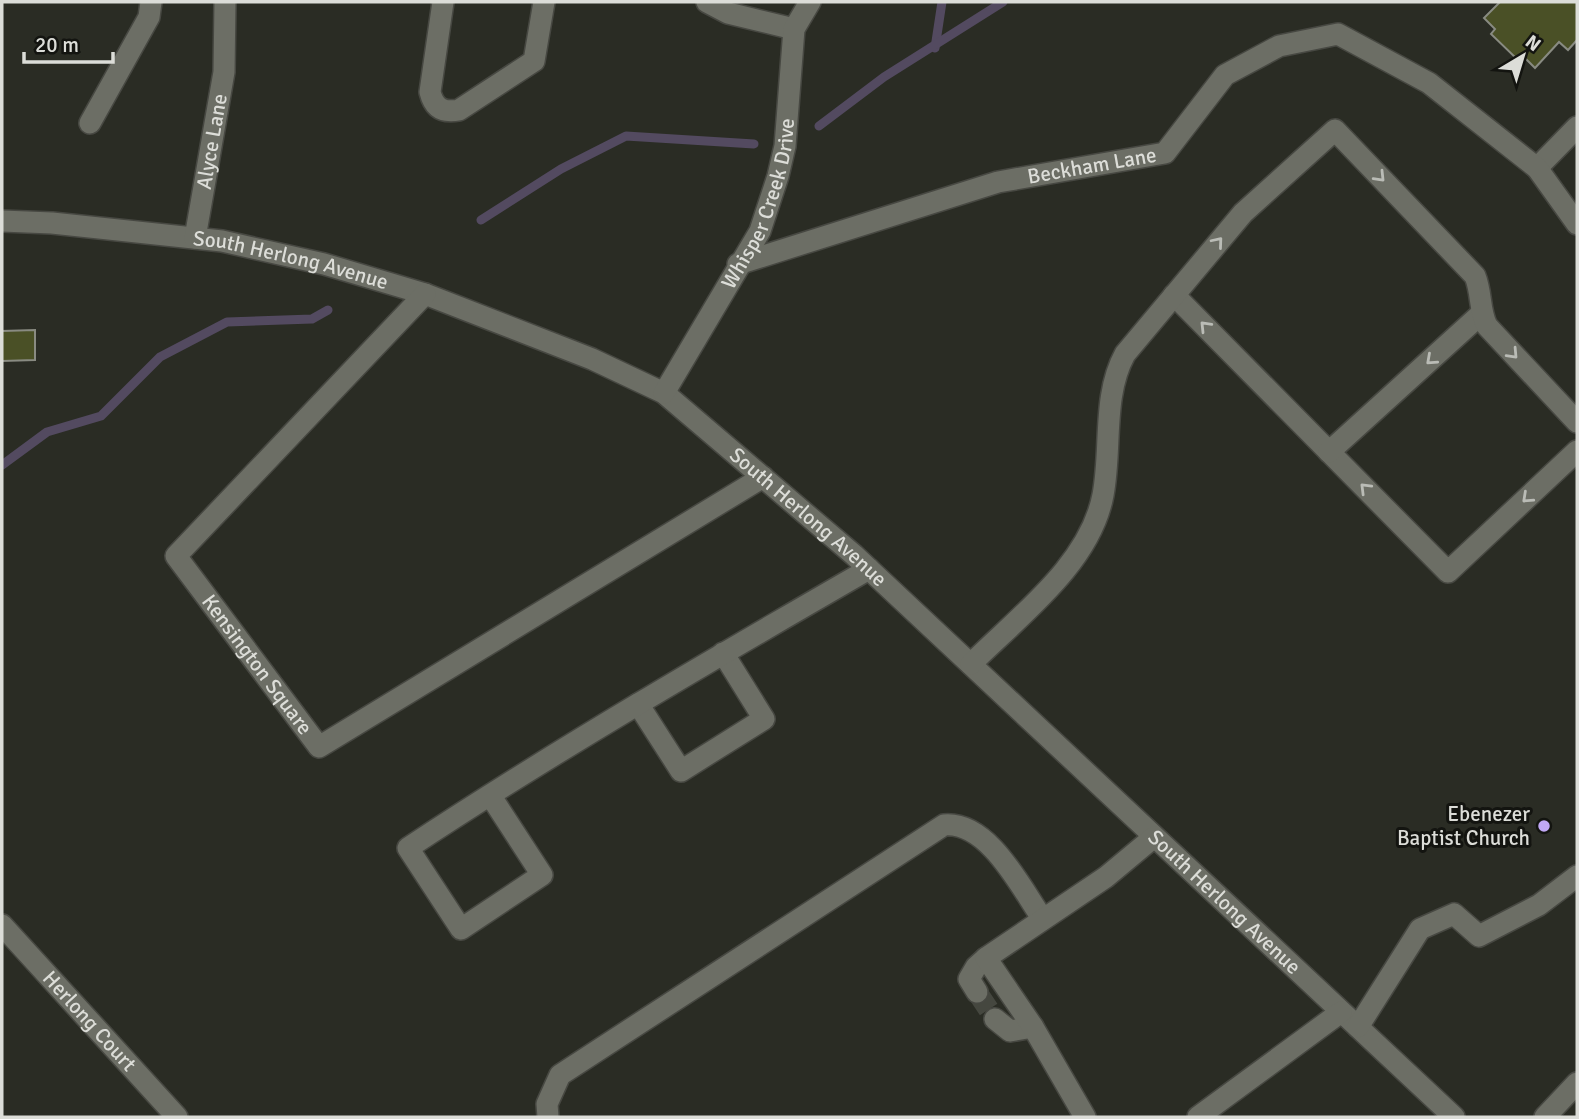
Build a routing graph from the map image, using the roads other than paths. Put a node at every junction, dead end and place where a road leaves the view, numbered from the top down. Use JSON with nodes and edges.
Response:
{"nodes":[{"id":1,"x":151,"y":2,"type":"edge"},
{"id":2,"x":225,"y":2,"type":"edge"},
{"id":3,"x":443,"y":2,"type":"edge"},
{"id":4,"x":544,"y":2,"type":"edge"},
{"id":5,"x":708,"y":2,"type":"edge"},
{"id":6,"x":810,"y":2,"type":"edge"},
{"id":7,"x":794,"y":29,"type":"junction"},
{"id":8,"x":90,"y":123,"type":"dead end"},
{"id":9,"x":1577,"y":127,"type":"edge"},
{"id":10,"x":1537,"y":168,"type":"junction"},
{"id":11,"x":2,"y":222,"type":"edge"},
{"id":12,"x":1577,"y":225,"type":"edge"},
{"id":13,"x":195,"y":238,"type":"junction"},
{"id":14,"x":738,"y":264,"type":"junction"},
{"id":15,"x":425,"y":294,"type":"junction"},
{"id":16,"x":1174,"y":295,"type":"junction"},
{"id":17,"x":1481,"y":314,"type":"junction"},
{"id":18,"x":664,"y":393,"type":"junction"},
{"id":19,"x":1577,"y":422,"type":"edge"},
{"id":20,"x":1577,"y":451,"type":"edge"},
{"id":21,"x":1329,"y":452,"type":"junction"},
{"id":22,"x":763,"y":477,"type":"junction"},
{"id":23,"x":869,"y":569,"type":"junction"},
{"id":24,"x":723,"y":653,"type":"junction"},
{"id":25,"x":971,"y":664,"type":"junction"},
{"id":26,"x":639,"y":704,"type":"junction"},
{"id":27,"x":490,"y":795,"type":"junction"},
{"id":28,"x":1154,"y":837,"type":"junction"},
{"id":29,"x":1577,"y":876,"type":"edge"},
{"id":30,"x":1041,"y":918,"type":"junction"},
{"id":31,"x":2,"y":925,"type":"edge"},
{"id":32,"x":986,"y":958,"type":"junction"},
{"id":33,"x":978,"y":992,"type":"tunnel mouth"},
{"id":34,"x":1341,"y":1012,"type":"junction"},
{"id":35,"x":995,"y":1019,"type":"tunnel mouth"},
{"id":36,"x":1033,"y":1027,"type":"junction"},
{"id":37,"x":1357,"y":1027,"type":"junction"},
{"id":38,"x":1577,"y":1083,"type":"edge"},
{"id":39,"x":177,"y":1117,"type":"edge"},
{"id":40,"x":548,"y":1117,"type":"edge"},
{"id":41,"x":1085,"y":1117,"type":"edge"},
{"id":42,"x":1198,"y":1117,"type":"edge"},
{"id":43,"x":1454,"y":1117,"type":"edge"},
{"id":44,"x":1545,"y":1117,"type":"edge"}],
"edges":[{"from":1,"to":8,"type":"street"},
{"from":2,"to":13,"type":"street","name":"Alyce Lane"},
{"from":3,"to":4,"type":"street"},
{"from":5,"to":7,"type":"street"},
{"from":6,"to":7,"type":"street","name":"Whisper Creek Drive"},
{"from":7,"to":14,"type":"street","name":"Whisper Creek Drive"},
{"from":9,"to":10,"type":"street"},
{"from":10,"to":12,"type":"street","name":"Beckham Lane"},
{"from":10,"to":14,"type":"street","name":"Beckham Lane"},
{"from":11,"to":13,"type":"street","name":"South Herlong Avenue"},
{"from":13,"to":15,"type":"street","name":"South Herlong Avenue"},
{"from":14,"to":18,"type":"street","name":"Whisper Creek Drive"},
{"from":15,"to":18,"type":"street","name":"South Herlong Avenue"},
{"from":15,"to":22,"type":"street","name":"Kensington Square"},
{"from":16,"to":17,"type":"street","one_way":true},
{"from":21,"to":16,"type":"street","one_way":true},
{"from":16,"to":25,"type":"street"},
{"from":17,"to":19,"type":"street","one_way":true},
{"from":17,"to":21,"type":"street","one_way":true},
{"from":18,"to":22,"type":"street","name":"South Herlong Avenue"},
{"from":20,"to":21,"type":"street","one_way":true},
{"from":22,"to":23,"type":"street","name":"South Herlong Avenue"},
{"from":23,"to":24,"type":"street"},
{"from":23,"to":25,"type":"street","name":"South Herlong Avenue"},
{"from":24,"to":26,"type":"street"},
{"from":24,"to":26,"type":"street"},
{"from":25,"to":28,"type":"street","name":"South Herlong Avenue"},
{"from":26,"to":27,"type":"street"},
{"from":27,"to":27,"type":"street"},
{"from":28,"to":30,"type":"street"},
{"from":28,"to":34,"type":"street","name":"South Herlong Avenue"},
{"from":29,"to":37,"type":"street"},
{"from":30,"to":32,"type":"street"},
{"from":30,"to":40,"type":"street"},
{"from":31,"to":39,"type":"street","name":"Herlong Court"},
{"from":32,"to":33,"type":"street"},
{"from":32,"to":36,"type":"street"},
{"from":34,"to":37,"type":"street","name":"South Herlong Avenue"},
{"from":34,"to":42,"type":"street"},
{"from":35,"to":36,"type":"street"},
{"from":36,"to":41,"type":"street"},
{"from":37,"to":43,"type":"street","name":"South Herlong Avenue"},
{"from":38,"to":44,"type":"street"}]}
